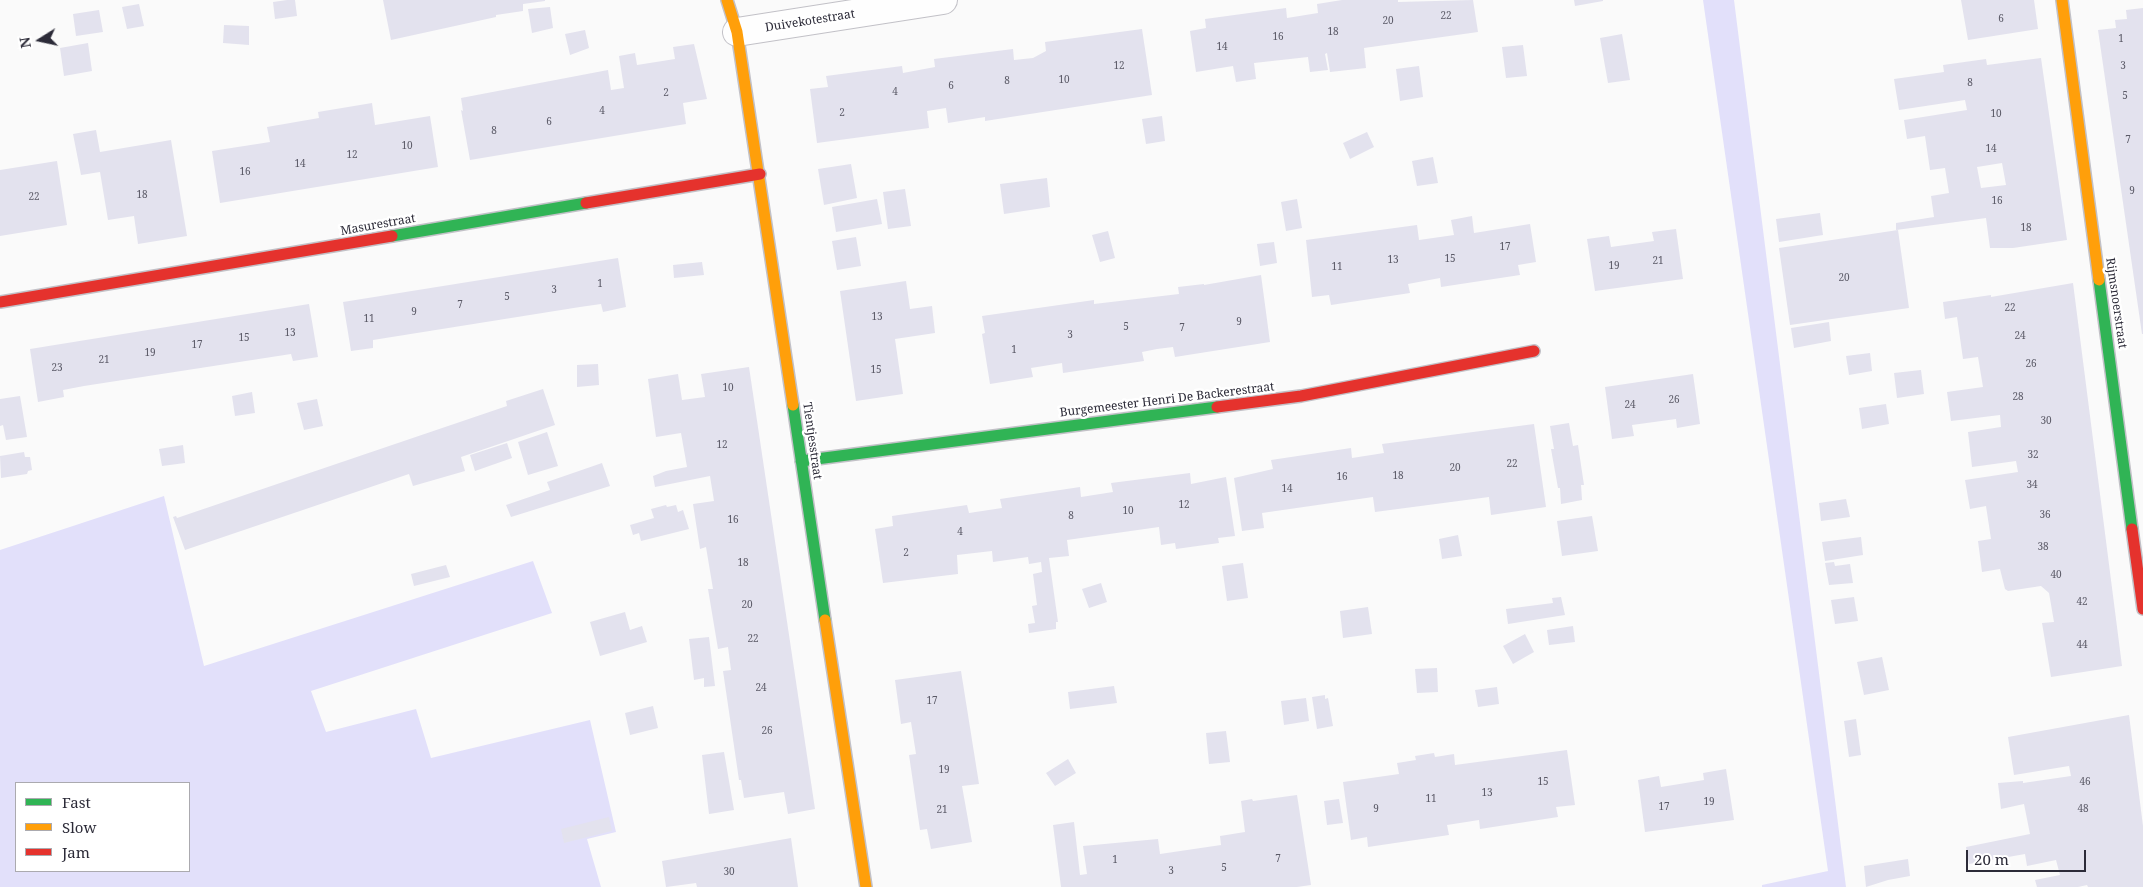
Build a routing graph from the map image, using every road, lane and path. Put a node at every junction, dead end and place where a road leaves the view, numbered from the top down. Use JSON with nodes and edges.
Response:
{"nodes":[{"id":1,"x":727,"y":0,"type":"edge"},
{"id":2,"x":943,"y":0,"type":"edge"},
{"id":3,"x":2062,"y":0,"type":"edge"},
{"id":4,"x":737,"y":32,"type":"junction"},
{"id":5,"x":760,"y":174,"type":"junction"},
{"id":6,"x":0,"y":302,"type":"edge"},
{"id":7,"x":1534,"y":351,"type":"dead end"},
{"id":8,"x":801,"y":461,"type":"junction"},
{"id":9,"x":2143,"y":609,"type":"edge"},
{"id":10,"x":866,"y":887,"type":"edge"}],
"edges":[{"from":1,"to":4,"type":"street","name":"Tientjesstraat"},
{"from":2,"to":4,"type":"street","name":"Duivekotestraat"},
{"from":3,"to":9,"type":"street","name":"Rijmsnoerstraat"},
{"from":4,"to":5,"type":"street","name":"Tientjesstraat"},
{"from":5,"to":6,"type":"street","name":"Masurestraat"},
{"from":5,"to":8,"type":"street","name":"Tientjesstraat"},
{"from":7,"to":8,"type":"street","name":"Burgemeester Henri De Backerestraat"},
{"from":8,"to":10,"type":"street","name":"Tientjesstraat"}]}
